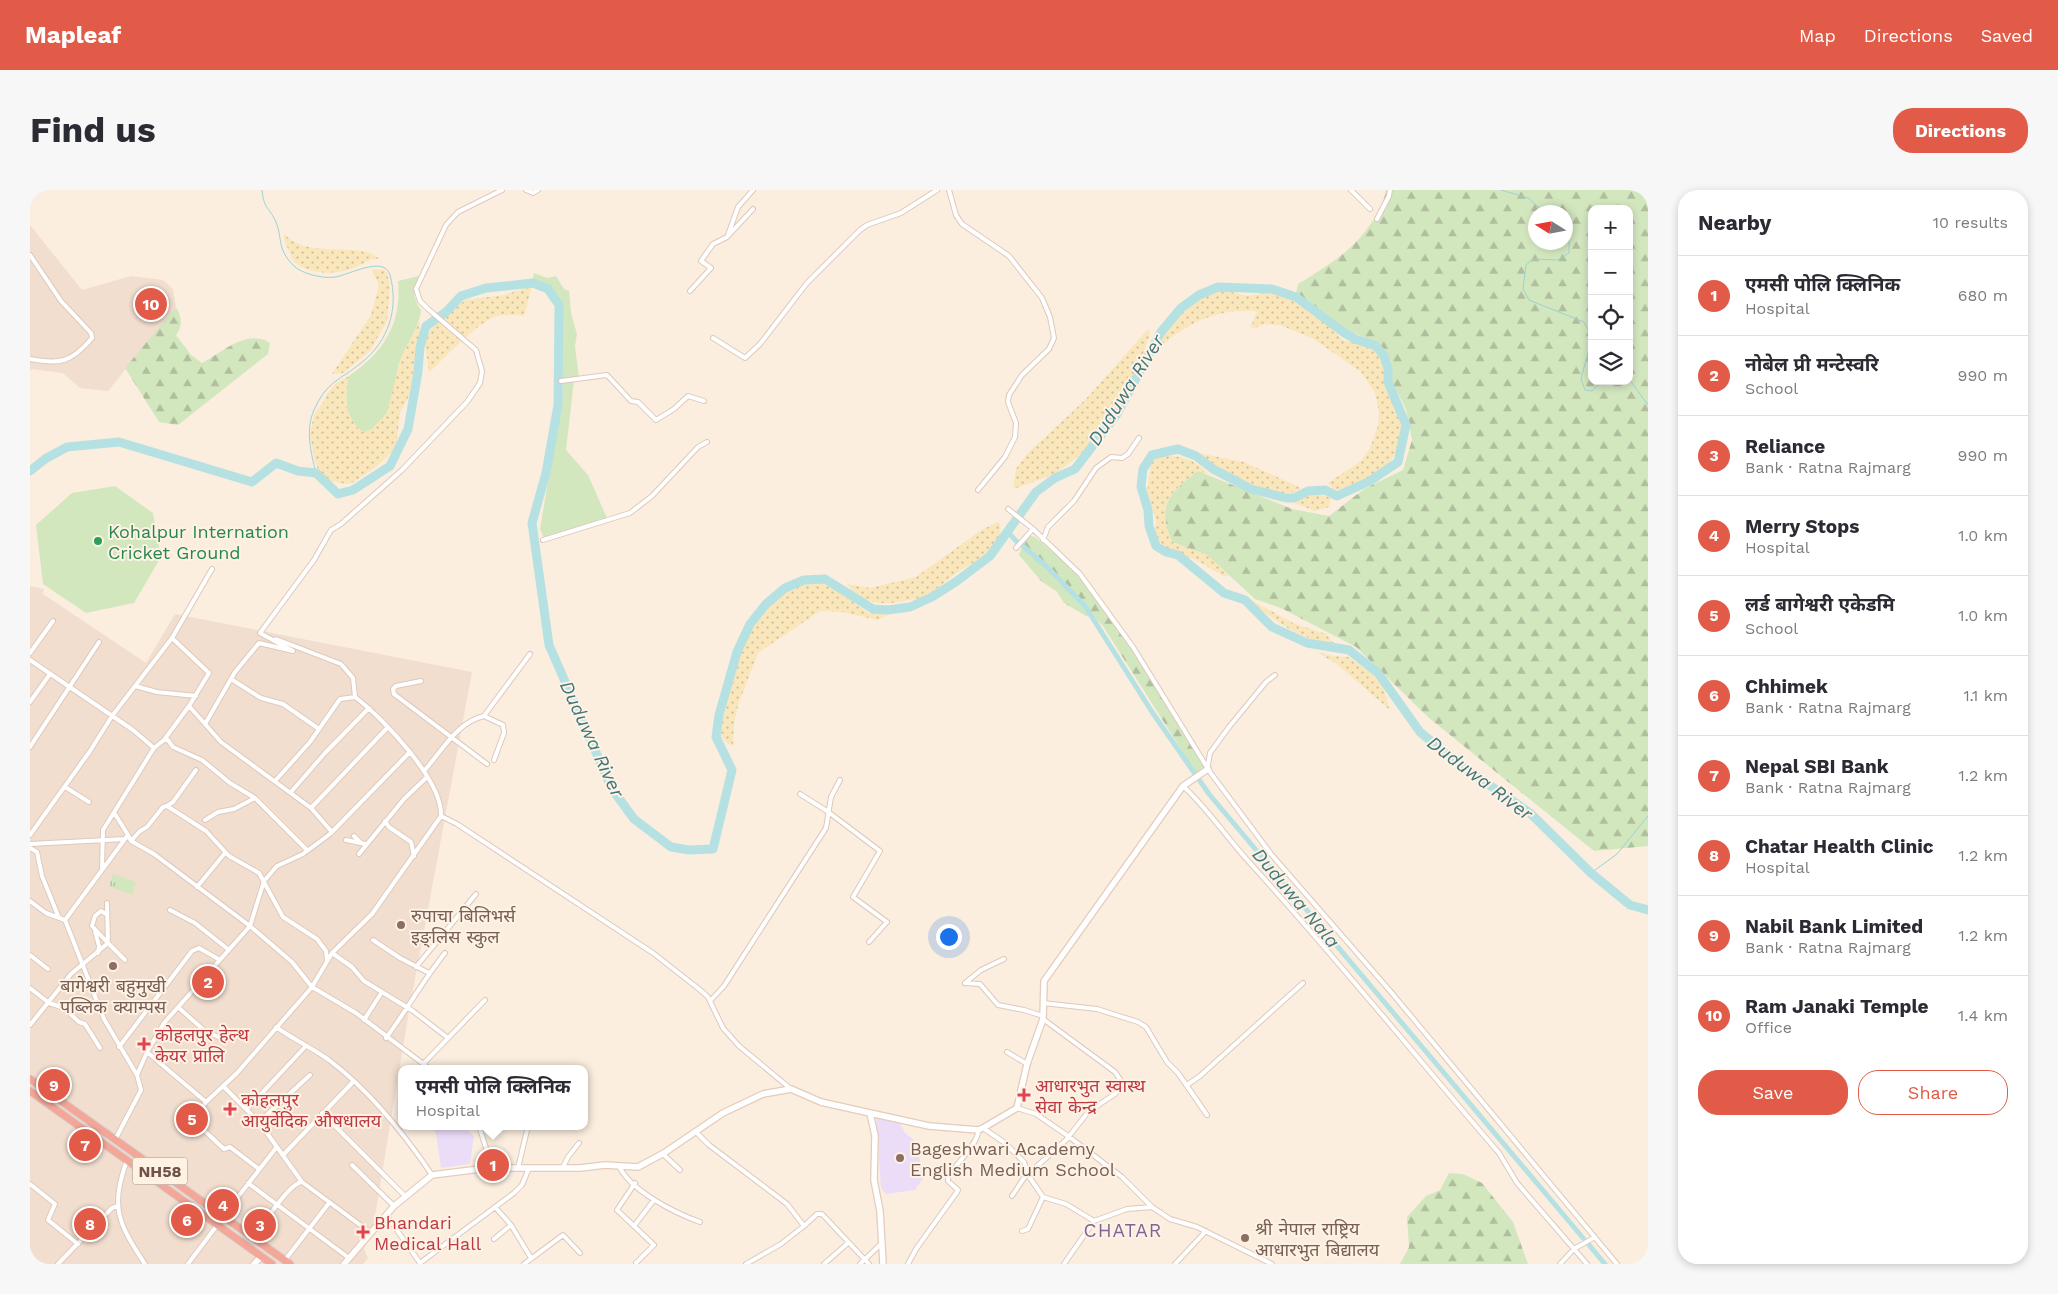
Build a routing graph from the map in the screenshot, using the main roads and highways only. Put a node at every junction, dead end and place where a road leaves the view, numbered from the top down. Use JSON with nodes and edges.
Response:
{"nodes":[{"id":1,"x":30,"y":1079,"type":"edge"},
{"id":2,"x":30,"y":1091,"type":"edge"},
{"id":3,"x":287,"y":1262,"type":"edge"},
{"id":4,"x":272,"y":1264,"type":"edge"}],
"edges":[{"from":1,"to":3,"type":"highway","number":"NH58"},
{"from":2,"to":4,"type":"highway","number":"NH58"}]}
